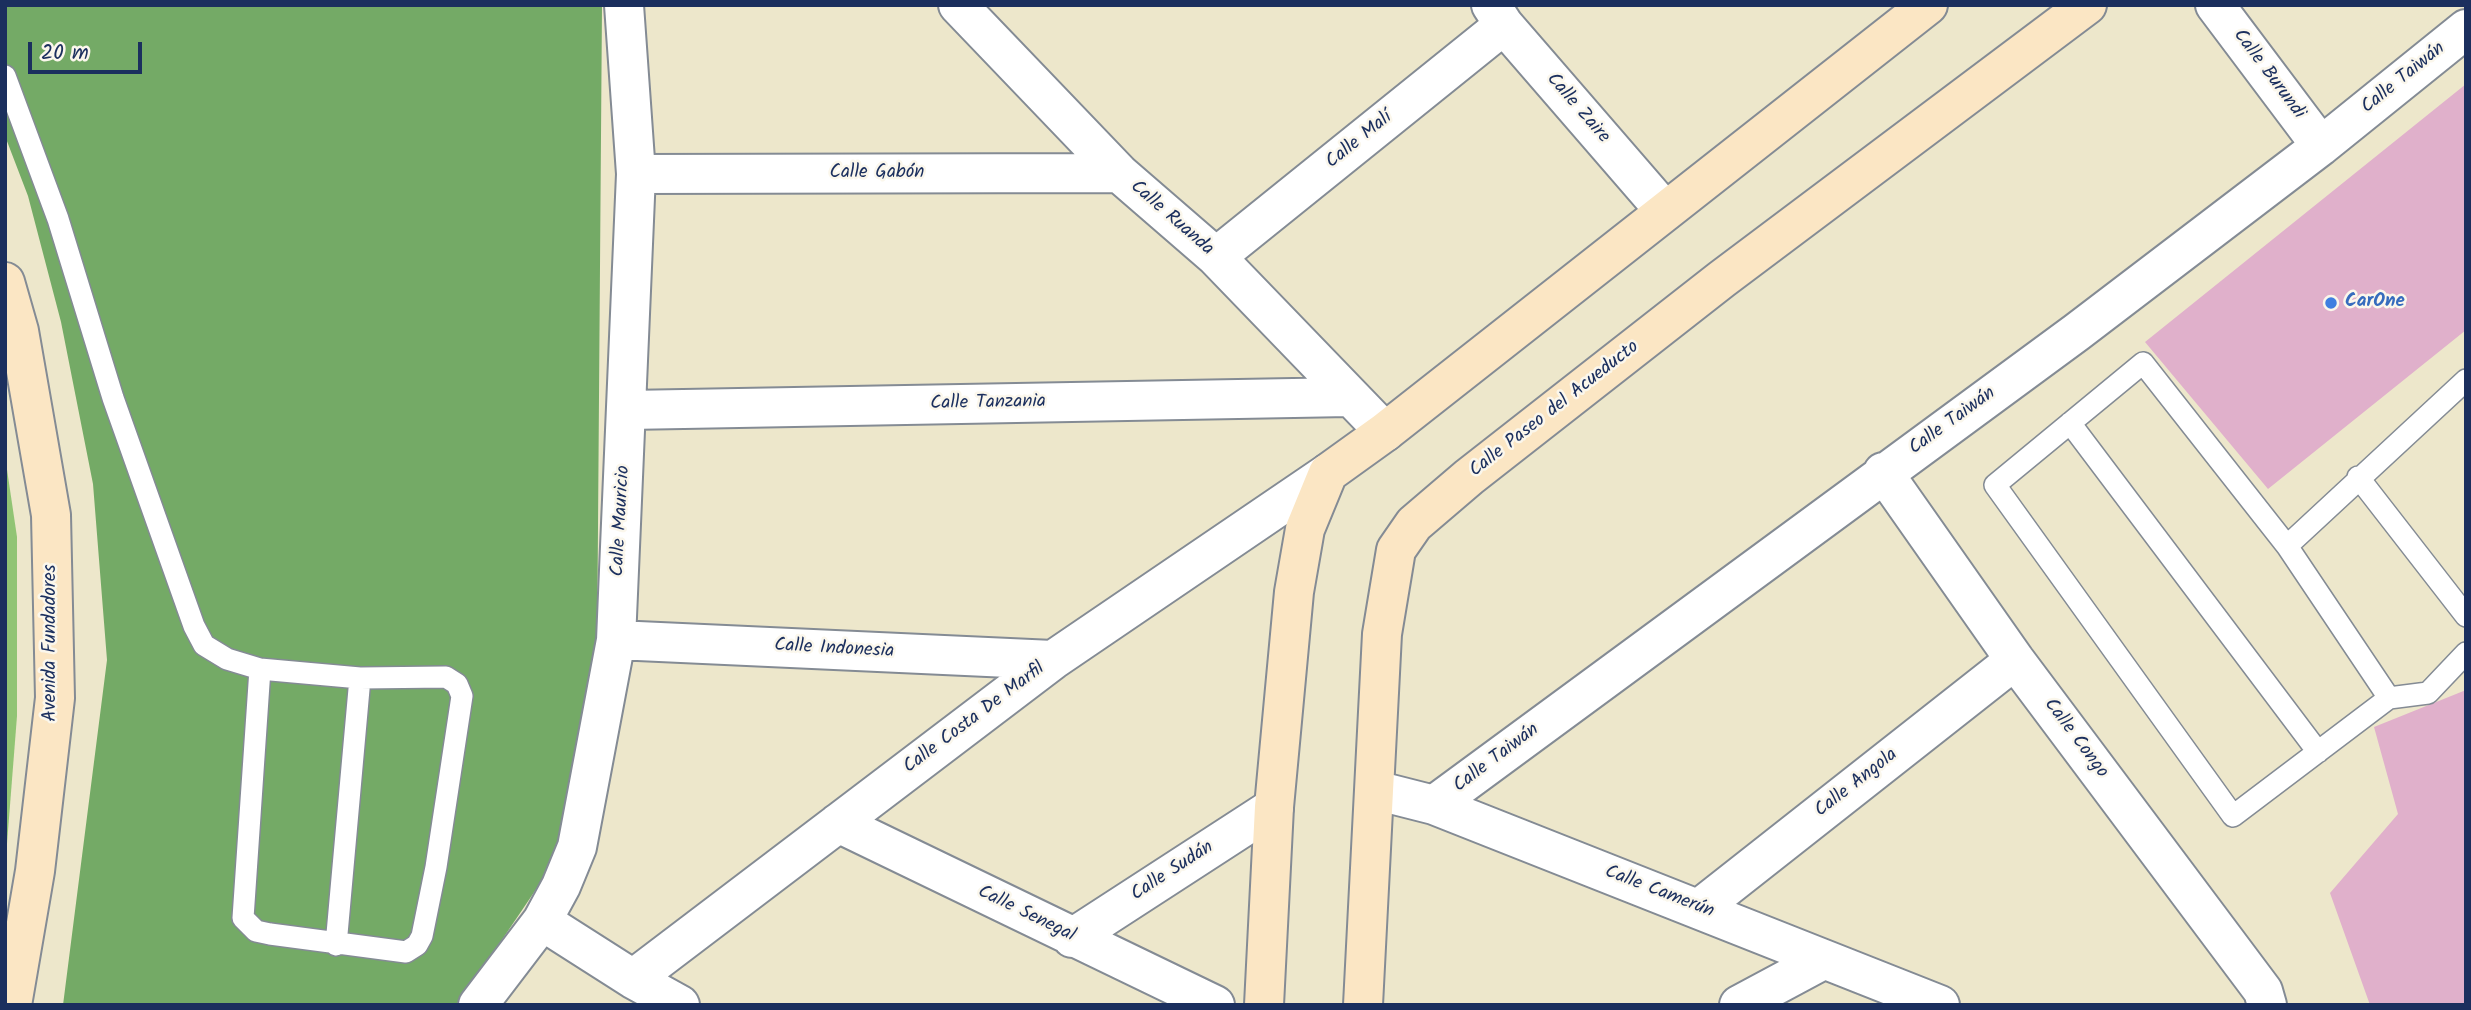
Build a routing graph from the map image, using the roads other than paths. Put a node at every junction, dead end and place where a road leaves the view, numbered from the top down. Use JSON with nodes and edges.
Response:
{"nodes":[{"id":1,"x":624,"y":5,"type":"edge"},
{"id":2,"x":958,"y":5,"type":"edge"},
{"id":3,"x":1928,"y":5,"type":"edge"},
{"id":4,"x":2087,"y":5,"type":"edge"},
{"id":5,"x":2215,"y":5,"type":"edge"},
{"id":6,"x":1498,"y":15,"type":"edge"},
{"id":7,"x":2466,"y":29,"type":"edge"},
{"id":8,"x":5,"y":75,"type":"edge"},
{"id":9,"x":2321,"y":146,"type":"junction"},
{"id":10,"x":1119,"y":173,"type":"junction"},
{"id":11,"x":636,"y":174,"type":"junction"},
{"id":12,"x":1665,"y":211,"type":"junction"},
{"id":13,"x":1216,"y":257,"type":"junction"},
{"id":14,"x":5,"y":282,"type":"edge"},
{"id":15,"x":2466,"y":380,"type":"edge"},
{"id":16,"x":1349,"y":397,"type":"junction"},
{"id":17,"x":628,"y":410,"type":"junction"},
{"id":18,"x":2070,"y":423,"type":"junction"},
{"id":19,"x":1385,"y":432,"type":"junction"},
{"id":20,"x":1884,"y":472,"type":"junction"},
{"id":21,"x":1328,"y":473,"type":"junction"},
{"id":22,"x":2358,"y":477,"type":"junction"},
{"id":23,"x":2287,"y":546,"type":"junction"},
{"id":24,"x":2466,"y":616,"type":"edge"},
{"id":25,"x":616,"y":640,"type":"junction"},
{"id":26,"x":2466,"y":653,"type":"edge"},
{"id":27,"x":1052,"y":660,"type":"junction"},
{"id":28,"x":2015,"y":660,"type":"junction"},
{"id":29,"x":260,"y":669,"type":"junction"},
{"id":30,"x":360,"y":678,"type":"junction"},
{"id":31,"x":2389,"y":698,"type":"junction"},
{"id":32,"x":2318,"y":752,"type":"junction"},
{"id":33,"x":1375,"y":790,"type":"junction"},
{"id":34,"x":1434,"y":806,"type":"junction"},
{"id":35,"x":1274,"y":807,"type":"junction"},
{"id":36,"x":838,"y":824,"type":"junction"},
{"id":37,"x":1699,"y":908,"type":"junction"},
{"id":38,"x":542,"y":920,"type":"junction"},
{"id":39,"x":1072,"y":937,"type":"junction"},
{"id":40,"x":336,"y":945,"type":"junction"},
{"id":41,"x":1823,"y":960,"type":"junction"},
{"id":42,"x":633,"y":979,"type":"junction"},
{"id":43,"x":12,"y":1005,"type":"edge"},
{"id":44,"x":478,"y":1005,"type":"edge"},
{"id":45,"x":680,"y":1005,"type":"edge"},
{"id":46,"x":1215,"y":1005,"type":"edge"},
{"id":47,"x":1264,"y":1005,"type":"edge"},
{"id":48,"x":1363,"y":1005,"type":"edge"},
{"id":49,"x":1739,"y":1005,"type":"edge"},
{"id":50,"x":1940,"y":1005,"type":"edge"},
{"id":51,"x":2267,"y":1005,"type":"edge"}],
"edges":[{"from":1,"to":11,"type":"street","name":"Calle Mauricio"},
{"from":2,"to":10,"type":"street","name":"Calle Ruanda"},
{"from":3,"to":12,"type":"street"},
{"from":4,"to":33,"type":"street","name":"Calle Paseo del Acueducto"},
{"from":5,"to":9,"type":"street","name":"Calle Burundi"},
{"from":6,"to":12,"type":"street","name":"Calle Zaire"},
{"from":6,"to":13,"type":"street","name":"Calle Malí"},
{"from":7,"to":9,"type":"street","name":"Calle Taiwán"},
{"from":8,"to":29,"type":"lane"},
{"from":9,"to":20,"type":"street","name":"Calle Taiwán"},
{"from":10,"to":11,"type":"street","name":"Calle Gabón"},
{"from":10,"to":13,"type":"street","name":"Calle Ruanda"},
{"from":11,"to":17,"type":"street","name":"Calle Mauricio"},
{"from":12,"to":19,"type":"street"},
{"from":13,"to":16,"type":"street","name":"Calle Ruanda"},
{"from":14,"to":43,"type":"street","name":"Avenida Fundadores"},
{"from":15,"to":22,"type":"lane"},
{"from":16,"to":17,"type":"street","name":"Calle Tanzania"},
{"from":16,"to":19,"type":"street","name":"Calle Ruanda"},
{"from":17,"to":25,"type":"street","name":"Calle Mauricio"},
{"from":18,"to":23,"type":"lane"},
{"from":18,"to":32,"type":"lane"},
{"from":18,"to":32,"type":"lane"},
{"from":19,"to":21,"type":"street"},
{"from":20,"to":28,"type":"street","name":"Calle Congo"},
{"from":20,"to":34,"type":"street","name":"Calle Taiwán"},
{"from":21,"to":27,"type":"street","name":"Calle Costa De Marfil"},
{"from":21,"to":35,"type":"street"},
{"from":22,"to":23,"type":"lane"},
{"from":22,"to":24,"type":"lane"},
{"from":23,"to":31,"type":"lane"},
{"from":25,"to":27,"type":"street","name":"Calle Indonesia"},
{"from":25,"to":38,"type":"street","name":"Calle Mauricio"},
{"from":26,"to":31,"type":"lane"},
{"from":27,"to":36,"type":"street","name":"Calle Costa De Marfil"},
{"from":28,"to":37,"type":"street","name":"Calle Angola"},
{"from":28,"to":51,"type":"street","name":"Calle Congo"},
{"from":29,"to":30,"type":"lane"},
{"from":29,"to":40,"type":"lane"},
{"from":30,"to":40,"type":"lane"},
{"from":30,"to":40,"type":"lane"},
{"from":31,"to":32,"type":"lane"},
{"from":33,"to":34,"type":"street","name":"Calle Camerún"},
{"from":33,"to":48,"type":"street","name":"Calle Paseo del Acueducto"},
{"from":34,"to":37,"type":"street","name":"Calle Camerún"},
{"from":35,"to":39,"type":"street","name":"Calle Sudán"},
{"from":35,"to":47,"type":"street"},
{"from":36,"to":39,"type":"street","name":"Calle Senegal"},
{"from":36,"to":42,"type":"street","name":"Calle Costa De Marfil"},
{"from":37,"to":41,"type":"street","name":"Calle Camerún"},
{"from":38,"to":42,"type":"street"},
{"from":38,"to":44,"type":"street","name":"Calle Mauricio"},
{"from":39,"to":46,"type":"street","name":"Calle Senegal"},
{"from":41,"to":49,"type":"street"},
{"from":41,"to":50,"type":"street","name":"Calle Camerún"},
{"from":42,"to":45,"type":"street"}]}
